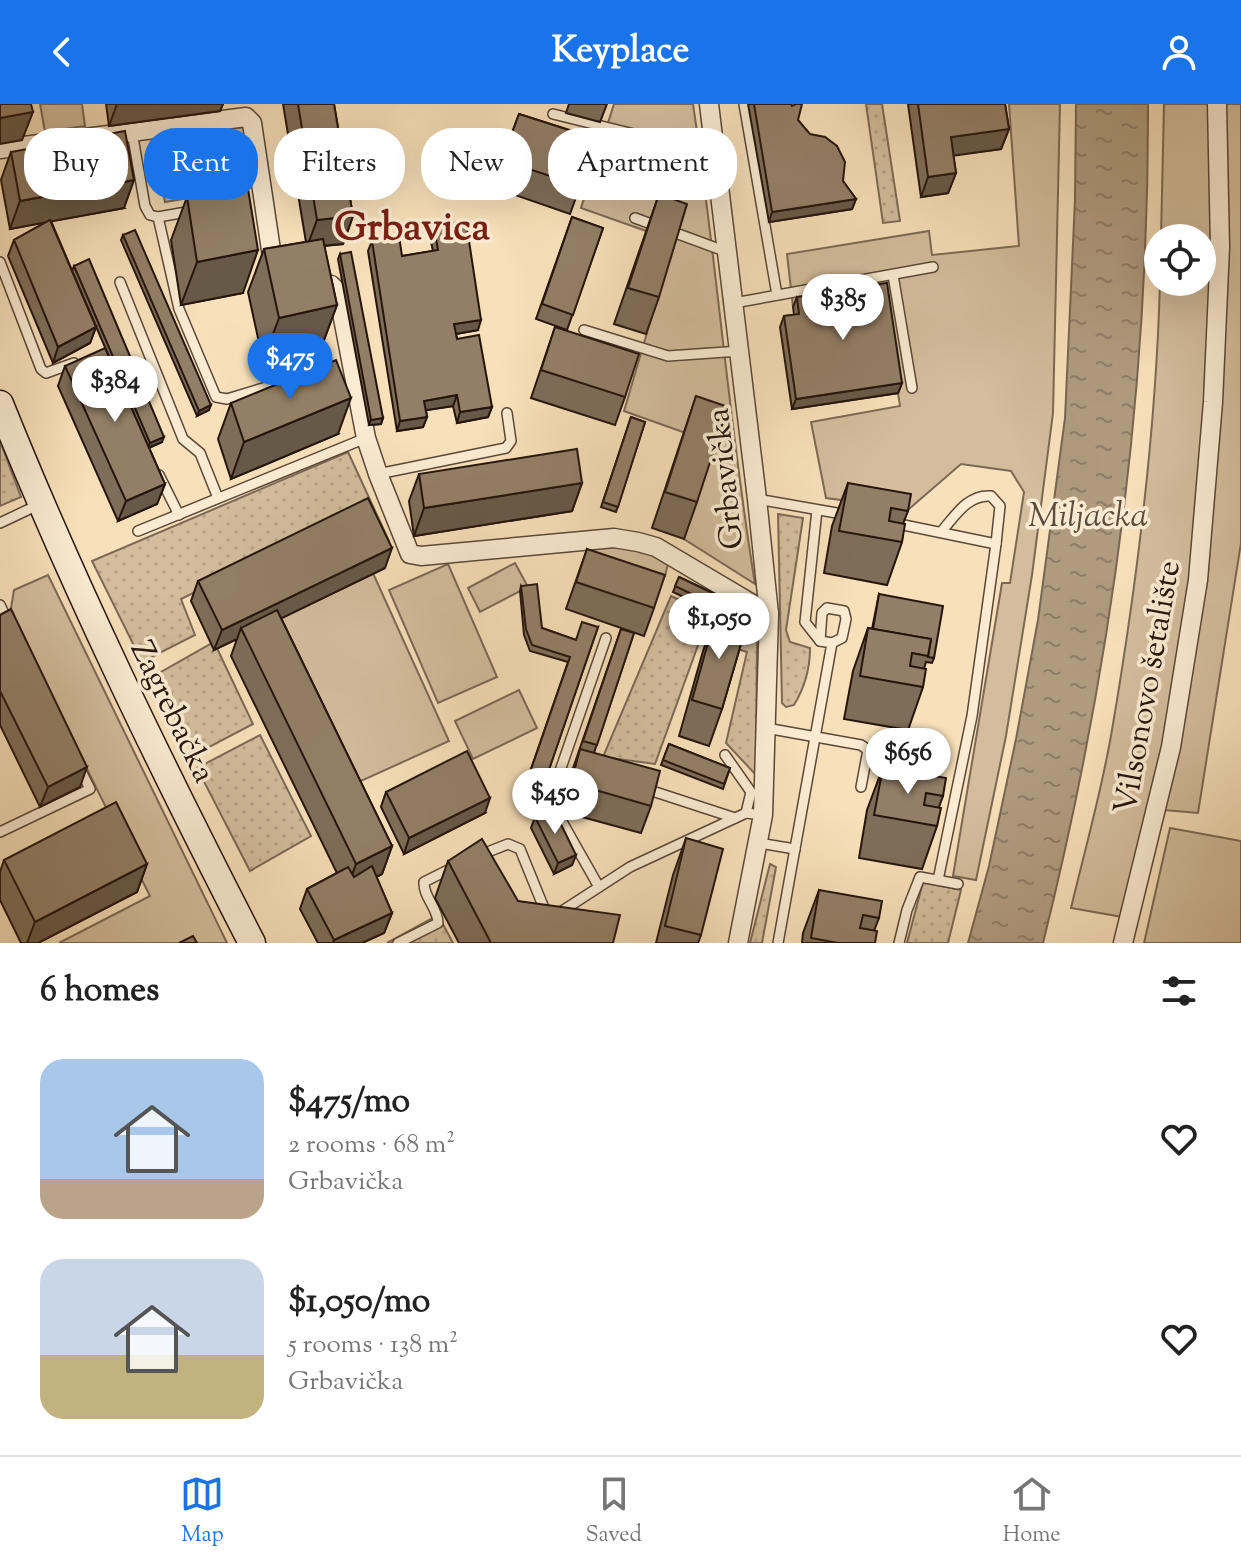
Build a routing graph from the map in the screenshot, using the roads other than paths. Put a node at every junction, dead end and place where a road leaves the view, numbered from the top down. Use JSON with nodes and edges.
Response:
{"nodes":[{"id":1,"x":709,"y":104,"type":"edge"},
{"id":2,"x":744,"y":104,"type":"edge"},
{"id":3,"x":1217,"y":104,"type":"edge"},
{"id":4,"x":553,"y":114,"type":"dead end"},
{"id":5,"x":610,"y":128,"type":"edge"},
{"id":6,"x":712,"y":128,"type":"edge"},
{"id":7,"x":132,"y":132,"type":"junction"},
{"id":8,"x":0,"y":149,"type":"edge"},
{"id":9,"x":721,"y":200,"type":"edge"},
{"id":10,"x":203,"y":210,"type":"edge"},
{"id":11,"x":158,"y":217,"type":"junction"},
{"id":12,"x":635,"y":218,"type":"dead end"},
{"id":13,"x":727,"y":252,"type":"junction"},
{"id":14,"x":0,"y":262,"type":"edge"},
{"id":15,"x":933,"y":267,"type":"dead end"},
{"id":16,"x":893,"y":275,"type":"junction"},
{"id":17,"x":120,"y":282,"type":"dead end"},
{"id":18,"x":777,"y":295,"type":"junction"},
{"id":19,"x":734,"y":303,"type":"junction"},
{"id":20,"x":584,"y":330,"type":"dead end"},
{"id":21,"x":740,"y":351,"type":"junction"},
{"id":22,"x":81,"y":360,"type":"edge"},
{"id":23,"x":306,"y":374,"type":"edge"},
{"id":24,"x":912,"y":388,"type":"dead end"},
{"id":25,"x":0,"y":404,"type":"edge"},
{"id":26,"x":507,"y":413,"type":"dead end"},
{"id":27,"x":366,"y":438,"type":"junction"},
{"id":28,"x":152,"y":462,"type":"edge"},
{"id":29,"x":378,"y":474,"type":"junction"},
{"id":30,"x":218,"y":498,"type":"junction"},
{"id":31,"x":757,"y":499,"type":"junction"},
{"id":32,"x":40,"y":504,"type":"junction"},
{"id":33,"x":817,"y":510,"type":"junction"},
{"id":34,"x":179,"y":515,"type":"junction"},
{"id":35,"x":860,"y":517,"type":"edge"},
{"id":36,"x":889,"y":522,"type":"edge"},
{"id":37,"x":0,"y":523,"type":"edge"},
{"id":38,"x":138,"y":531,"type":"dead end"},
{"id":39,"x":941,"y":532,"type":"junction"},
{"id":40,"x":996,"y":544,"type":"junction"},
{"id":41,"x":0,"y":605,"type":"edge"},
{"id":42,"x":769,"y":614,"type":"junction"},
{"id":43,"x":14,"y":634,"type":"edge"},
{"id":44,"x":606,"y":638,"type":"dead end"},
{"id":45,"x":820,"y":641,"type":"junction"},
{"id":46,"x":832,"y":643,"type":"junction"},
{"id":47,"x":766,"y":728,"type":"junction"},
{"id":48,"x":815,"y":736,"type":"junction"},
{"id":49,"x":725,"y":755,"type":"dead end"},
{"id":50,"x":76,"y":761,"type":"edge"},
{"id":51,"x":631,"y":784,"type":"edge"},
{"id":52,"x":861,"y":787,"type":"dead end"},
{"id":53,"x":755,"y":814,"type":"junction"},
{"id":54,"x":735,"y":818,"type":"junction"},
{"id":55,"x":0,"y":832,"type":"edge"},
{"id":56,"x":759,"y":843,"type":"junction"},
{"id":57,"x":795,"y":849,"type":"junction"},
{"id":58,"x":472,"y":858,"type":"edge"},
{"id":59,"x":461,"y":864,"type":"edge"},
{"id":60,"x":938,"y":880,"type":"junction"},
{"id":61,"x":958,"y":884,"type":"dead end"},
{"id":62,"x":599,"y":887,"type":"junction"},
{"id":63,"x":252,"y":943,"type":"edge"},
{"id":64,"x":398,"y":943,"type":"edge"},
{"id":65,"x":738,"y":943,"type":"edge"},
{"id":66,"x":778,"y":943,"type":"edge"},
{"id":67,"x":899,"y":943,"type":"edge"},
{"id":68,"x":1123,"y":943,"type":"edge"}],
"edges":[{"from":1,"to":6,"type":"street","name":"Grbavička"},
{"from":2,"to":18,"type":"lane"},
{"from":3,"to":68,"type":"street","name":"Vilsonovo šetalište"},
{"from":4,"to":5,"type":"lane"},
{"from":7,"to":8,"type":"street"},
{"from":7,"to":11,"type":"lane"},
{"from":7,"to":27,"type":"street"},
{"from":9,"to":13,"type":"street","name":"Grbavička"},
{"from":10,"to":11,"type":"lane"},
{"from":11,"to":23,"type":"lane"},
{"from":12,"to":13,"type":"lane"},
{"from":13,"to":19,"type":"street","name":"Grbavička"},
{"from":14,"to":22,"type":"lane"},
{"from":15,"to":16,"type":"lane"},
{"from":16,"to":18,"type":"lane"},
{"from":16,"to":24,"type":"lane"},
{"from":17,"to":30,"type":"lane"},
{"from":18,"to":19,"type":"lane"},
{"from":19,"to":21,"type":"street","name":"Grbavička"},
{"from":20,"to":21,"type":"lane"},
{"from":21,"to":31,"type":"street","name":"Grbavička"},
{"from":25,"to":32,"type":"main road","name":"Zagrebačka"},
{"from":26,"to":29,"type":"lane"},
{"from":27,"to":29,"type":"street"},
{"from":27,"to":30,"type":"lane"},
{"from":28,"to":34,"type":"lane"},
{"from":29,"to":42,"type":"street"},
{"from":30,"to":34,"type":"lane"},
{"from":31,"to":33,"type":"lane"},
{"from":31,"to":42,"type":"street","name":"Grbavička"},
{"from":32,"to":37,"type":"lane"},
{"from":32,"to":63,"type":"main road","name":"Zagrebačka"},
{"from":33,"to":35,"type":"lane"},
{"from":33,"to":45,"type":"lane"},
{"from":34,"to":38,"type":"lane"},
{"from":36,"to":39,"type":"lane"},
{"from":39,"to":40,"type":"lane"},
{"from":39,"to":40,"type":"lane"},
{"from":40,"to":60,"type":"lane"},
{"from":41,"to":43,"type":"lane"},
{"from":42,"to":47,"type":"street","name":"Grbavička"},
{"from":44,"to":62,"type":"lane"},
{"from":45,"to":46,"type":"lane"},
{"from":45,"to":46,"type":"lane"},
{"from":46,"to":48,"type":"lane"},
{"from":47,"to":48,"type":"lane"},
{"from":47,"to":53,"type":"street","name":"Grbavička"},
{"from":48,"to":52,"type":"lane"},
{"from":48,"to":57,"type":"lane"},
{"from":49,"to":53,"type":"lane"},
{"from":50,"to":55,"type":"lane"},
{"from":51,"to":54,"type":"lane"},
{"from":53,"to":54,"type":"lane"},
{"from":53,"to":56,"type":"street","name":"Grbavička"},
{"from":54,"to":62,"type":"lane"},
{"from":56,"to":57,"type":"lane"},
{"from":56,"to":65,"type":"street","name":"Grbavička"},
{"from":57,"to":66,"type":"lane"},
{"from":58,"to":62,"type":"lane"},
{"from":59,"to":64,"type":"lane"},
{"from":60,"to":61,"type":"lane"},
{"from":60,"to":67,"type":"lane"}]}
